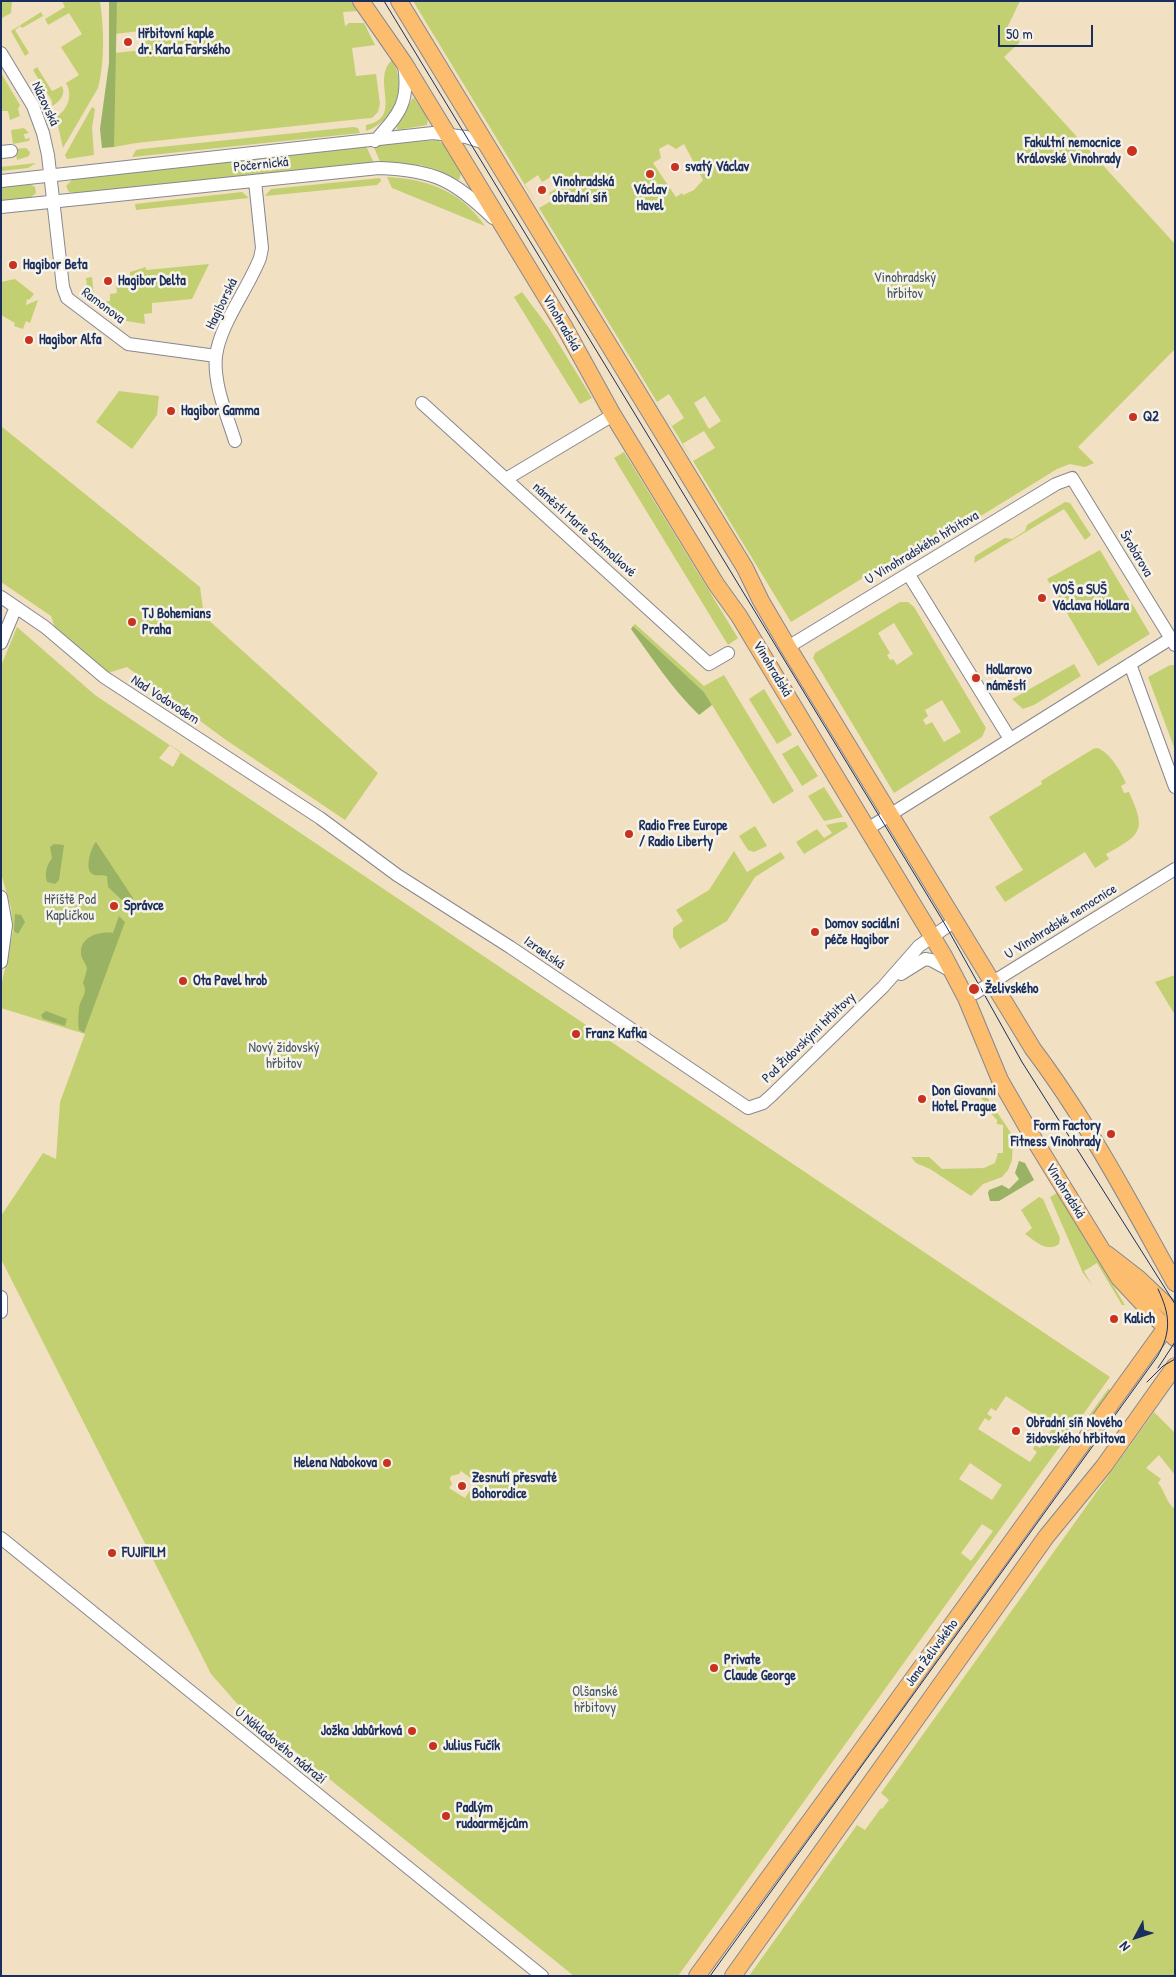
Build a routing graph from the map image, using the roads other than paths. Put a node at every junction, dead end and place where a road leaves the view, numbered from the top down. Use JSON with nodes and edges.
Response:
{"nodes":[{"id":1,"x":361,"y":1,"type":"edge"},
{"id":2,"x":399,"y":1,"type":"edge"},
{"id":3,"x":1,"y":53,"type":"edge"},
{"id":4,"x":404,"y":63,"type":"junction"},
{"id":5,"x":447,"y":134,"type":"junction"},
{"id":6,"x":375,"y":141,"type":"junction"},
{"id":7,"x":485,"y":143,"type":"junction"},
{"id":8,"x":51,"y":176,"type":"junction"},
{"id":9,"x":1,"y":181,"type":"edge"},
{"id":10,"x":255,"y":181,"type":"junction"},
{"id":11,"x":53,"y":202,"type":"junction"},
{"id":12,"x":1,"y":207,"type":"edge"},
{"id":13,"x":505,"y":229,"type":"junction"},
{"id":14,"x":216,"y":356,"type":"junction"},
{"id":15,"x":422,"y":403,"type":"dead end"},
{"id":16,"x":614,"y":415,"type":"junction"},
{"id":17,"x":234,"y":441,"type":"dead end"},
{"id":18,"x":1072,"y":478,"type":"joint"},
{"id":19,"x":506,"y":479,"type":"junction"},
{"id":20,"x":909,"y":574,"type":"junction"},
{"id":21,"x":1,"y":597,"type":"edge"},
{"id":22,"x":16,"y":607,"type":"junction"},
{"id":23,"x":1172,"y":642,"type":"edge"},
{"id":24,"x":1,"y":643,"type":"edge"},
{"id":25,"x":788,"y":647,"type":"junction"},
{"id":26,"x":728,"y":653,"type":"dead end"},
{"id":27,"x":1130,"y":664,"type":"junction"},
{"id":28,"x":1010,"y":739,"type":"junction"},
{"id":29,"x":1175,"y":787,"type":"edge"},
{"id":30,"x":890,"y":815,"type":"junction"},
{"id":31,"x":320,"y":818,"type":"joint"},
{"id":32,"x":869,"y":828,"type":"junction"},
{"id":33,"x":1175,"y":869,"type":"edge"},
{"id":34,"x":1,"y":897,"type":"edge"},
{"id":35,"x":955,"y":920,"type":"junction"},
{"id":36,"x":933,"y":935,"type":"junction"},
{"id":37,"x":1,"y":962,"type":"edge"},
{"id":38,"x":953,"y":973,"type":"junction"},
{"id":39,"x":992,"y":982,"type":"junction"},
{"id":40,"x":883,"y":987,"type":"junction"},
{"id":41,"x":962,"y":990,"type":"junction"},
{"id":42,"x":753,"y":1107,"type":"joint"},
{"id":43,"x":1175,"y":1283,"type":"edge"},
{"id":44,"x":1,"y":1297,"type":"edge"},
{"id":45,"x":1,"y":1312,"type":"edge"},
{"id":46,"x":1172,"y":1323,"type":"edge"},
{"id":47,"x":1175,"y":1366,"type":"edge"},
{"id":48,"x":1,"y":1538,"type":"edge"},
{"id":49,"x":542,"y":1976,"type":"edge"},
{"id":50,"x":696,"y":1976,"type":"edge"},
{"id":51,"x":733,"y":1976,"type":"edge"}],
"edges":[{"from":1,"to":4,"type":"main road","name":"Vinohradská"},
{"from":2,"to":7,"type":"main road","name":"Vinohradská"},
{"from":3,"to":8,"type":"street","name":"Názovská"},
{"from":4,"to":5,"type":"main road","name":"Vinohradská"},
{"from":4,"to":6,"type":"street"},
{"from":5,"to":6,"type":"street","name":"Počernická"},
{"from":5,"to":7,"type":"street","name":"Počernická"},
{"from":5,"to":13,"type":"main road","name":"Vinohradská"},
{"from":6,"to":8,"type":"street","name":"Počernická"},
{"from":7,"to":25,"type":"main road","name":"Vinohradská"},
{"from":8,"to":9,"type":"street","name":"Počernická"},
{"from":8,"to":11,"type":"street","name":"Názovská"},
{"from":10,"to":11,"type":"street","name":"Počernická"},
{"from":10,"to":13,"type":"street","name":"Počernická"},
{"from":10,"to":14,"type":"street","name":"Hagiborská"},
{"from":11,"to":12,"type":"street","name":"Počernická"},
{"from":11,"to":14,"type":"street","name":"Ramonova"},
{"from":13,"to":16,"type":"main road","name":"Vinohradská"},
{"from":14,"to":17,"type":"street","name":"Hagiborská"},
{"from":15,"to":19,"type":"street","name":"náměstí Marie Schmolkové"},
{"from":16,"to":19,"type":"street"},
{"from":16,"to":32,"type":"main road","name":"Vinohradská"},
{"from":18,"to":20,"type":"street","name":"U Vinohradského hřbitova"},
{"from":18,"to":23,"type":"street","name":"Šrobárova"},
{"from":19,"to":26,"type":"street","name":"náměstí Marie Schmolkové"},
{"from":20,"to":25,"type":"street","name":"U Vinohradského hřbitova"},
{"from":20,"to":28,"type":"street"},
{"from":21,"to":22,"type":"street","name":"Nad Vodovodem"},
{"from":22,"to":24,"type":"street"},
{"from":22,"to":31,"type":"street","name":"Nad Vodovodem"},
{"from":23,"to":27,"type":"street"},
{"from":25,"to":30,"type":"main road","name":"Vinohradská"},
{"from":27,"to":28,"type":"street"},
{"from":27,"to":29,"type":"street"},
{"from":28,"to":30,"type":"street"},
{"from":30,"to":32,"type":"street"},
{"from":30,"to":35,"type":"main road","name":"Vinohradská"},
{"from":31,"to":42,"type":"street","name":"Izraelská"},
{"from":32,"to":36,"type":"main road","name":"Vinohradská"},
{"from":33,"to":39,"type":"street","name":"U Vinohradské nemocnice"},
{"from":34,"to":37,"type":"street"},
{"from":35,"to":36,"type":"street","name":"Pod Židovskými hřbitovy"},
{"from":35,"to":39,"type":"main road","name":"Vinohradská"},
{"from":36,"to":38,"type":"main road","name":"Vinohradská"},
{"from":36,"to":40,"type":"street","name":"Pod Židovskými hřbitovy"},
{"from":38,"to":40,"type":"street","name":"Pod Židovskými hřbitovy"},
{"from":38,"to":41,"type":"main road","name":"Vinohradská"},
{"from":39,"to":41,"type":"street","name":"U Vinohradské nemocnice"},
{"from":39,"to":43,"type":"main road","name":"Vinohradská"},
{"from":40,"to":42,"type":"street","name":"Pod Židovskými hřbitovy"},
{"from":41,"to":46,"type":"main road","name":"Vinohradská"},
{"from":44,"to":45,"type":"street"},
{"from":46,"to":50,"type":"main road","name":"Jana Želivského"},
{"from":47,"to":51,"type":"main road","name":"Jana Želivského"},
{"from":48,"to":49,"type":"street","name":"U Nákladového nádraží"}]}
